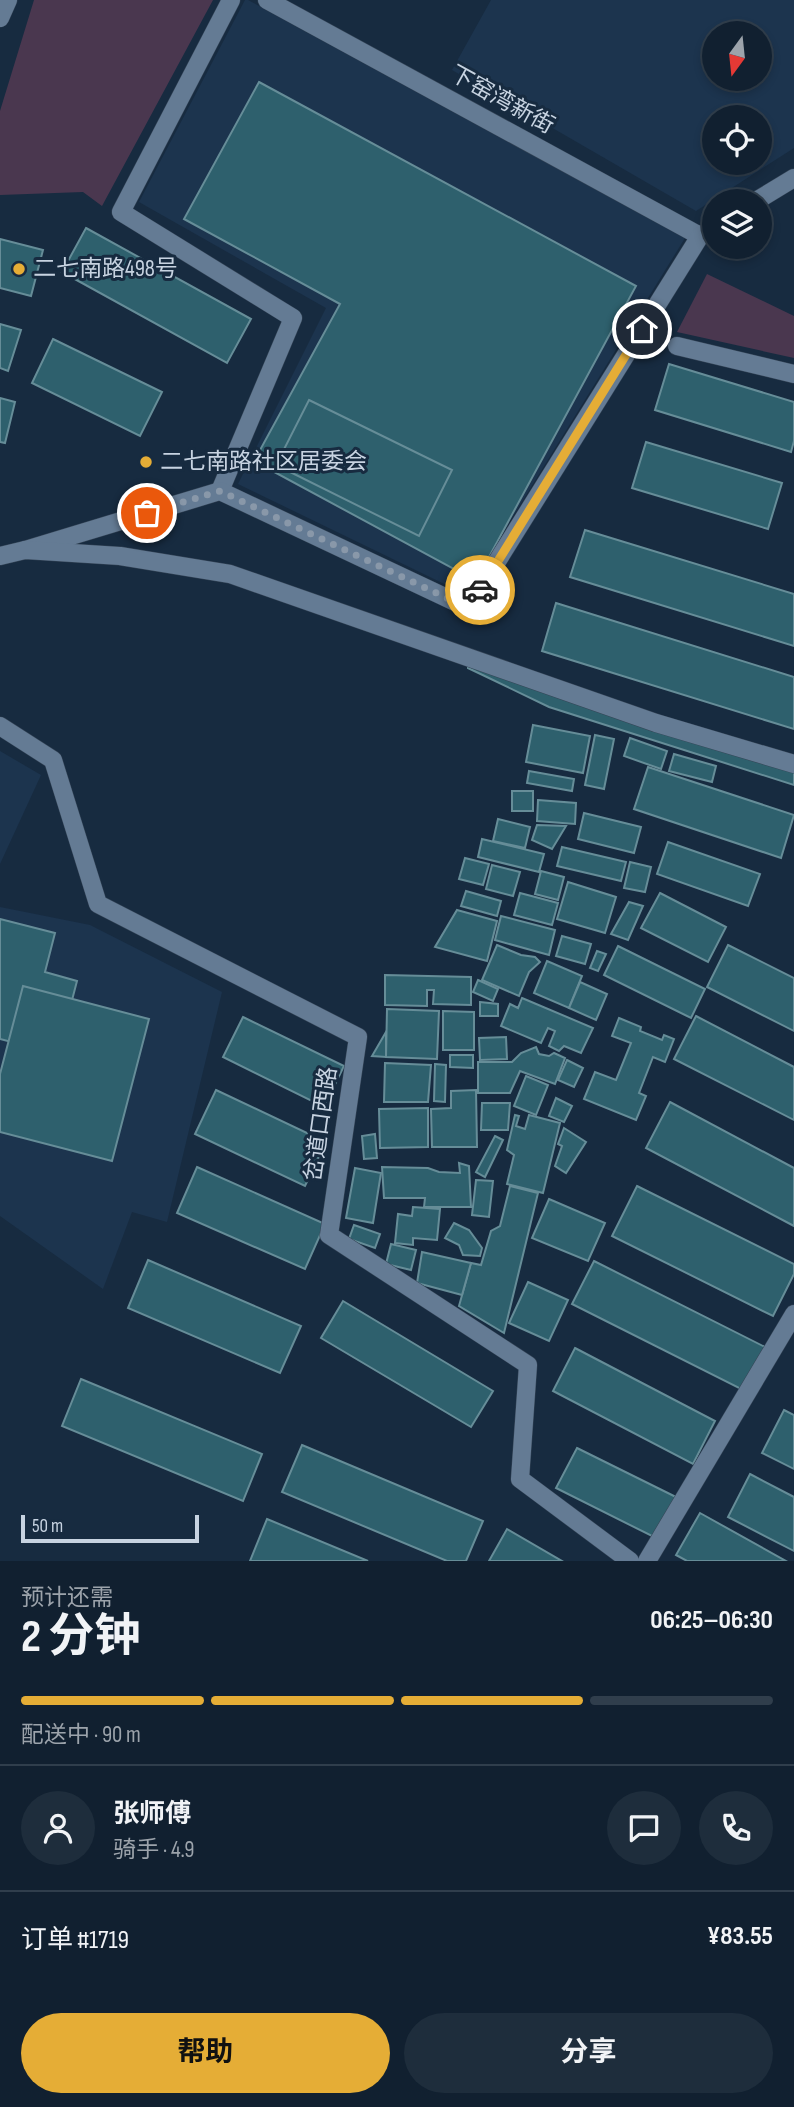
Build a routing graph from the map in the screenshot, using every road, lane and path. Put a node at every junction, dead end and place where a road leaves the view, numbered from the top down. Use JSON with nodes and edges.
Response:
{"nodes":[{"id":1,"x":8,"y":0,"type":"edge"},
{"id":2,"x":231,"y":0,"type":"edge"},
{"id":3,"x":267,"y":0,"type":"edge"},
{"id":4,"x":0,"y":18,"type":"edge"},
{"id":5,"x":794,"y":178,"type":"edge"},
{"id":6,"x":772,"y":191,"type":"edge"},
{"id":7,"x":702,"y":229,"type":"edge"},
{"id":8,"x":702,"y":240,"type":"edge"},
{"id":9,"x":677,"y":346,"type":"dead end"},
{"id":10,"x":794,"y":374,"type":"edge"},
{"id":11,"x":220,"y":491,"type":"junction"},
{"id":12,"x":25,"y":550,"type":"junction"},
{"id":13,"x":0,"y":556,"type":"edge"},
{"id":14,"x":0,"y":726,"type":"edge"},
{"id":15,"x":794,"y":764,"type":"edge"},
{"id":16,"x":794,"y":1314,"type":"edge"},
{"id":17,"x":630,"y":1561,"type":"edge"},
{"id":18,"x":647,"y":1561,"type":"edge"}],
"edges":[{"from":1,"to":4,"type":"street"},
{"from":2,"to":11,"type":"street"},
{"from":3,"to":7,"type":"street","name":"下窑湾新街"},
{"from":5,"to":6,"type":"street"},
{"from":8,"to":11,"type":"street"},
{"from":9,"to":10,"type":"street"},
{"from":11,"to":12,"type":"street"},
{"from":12,"to":13,"type":"street"},
{"from":12,"to":15,"type":"street"},
{"from":14,"to":17,"type":"street","name":"岔道口西路"},
{"from":16,"to":18,"type":"street"}]}
